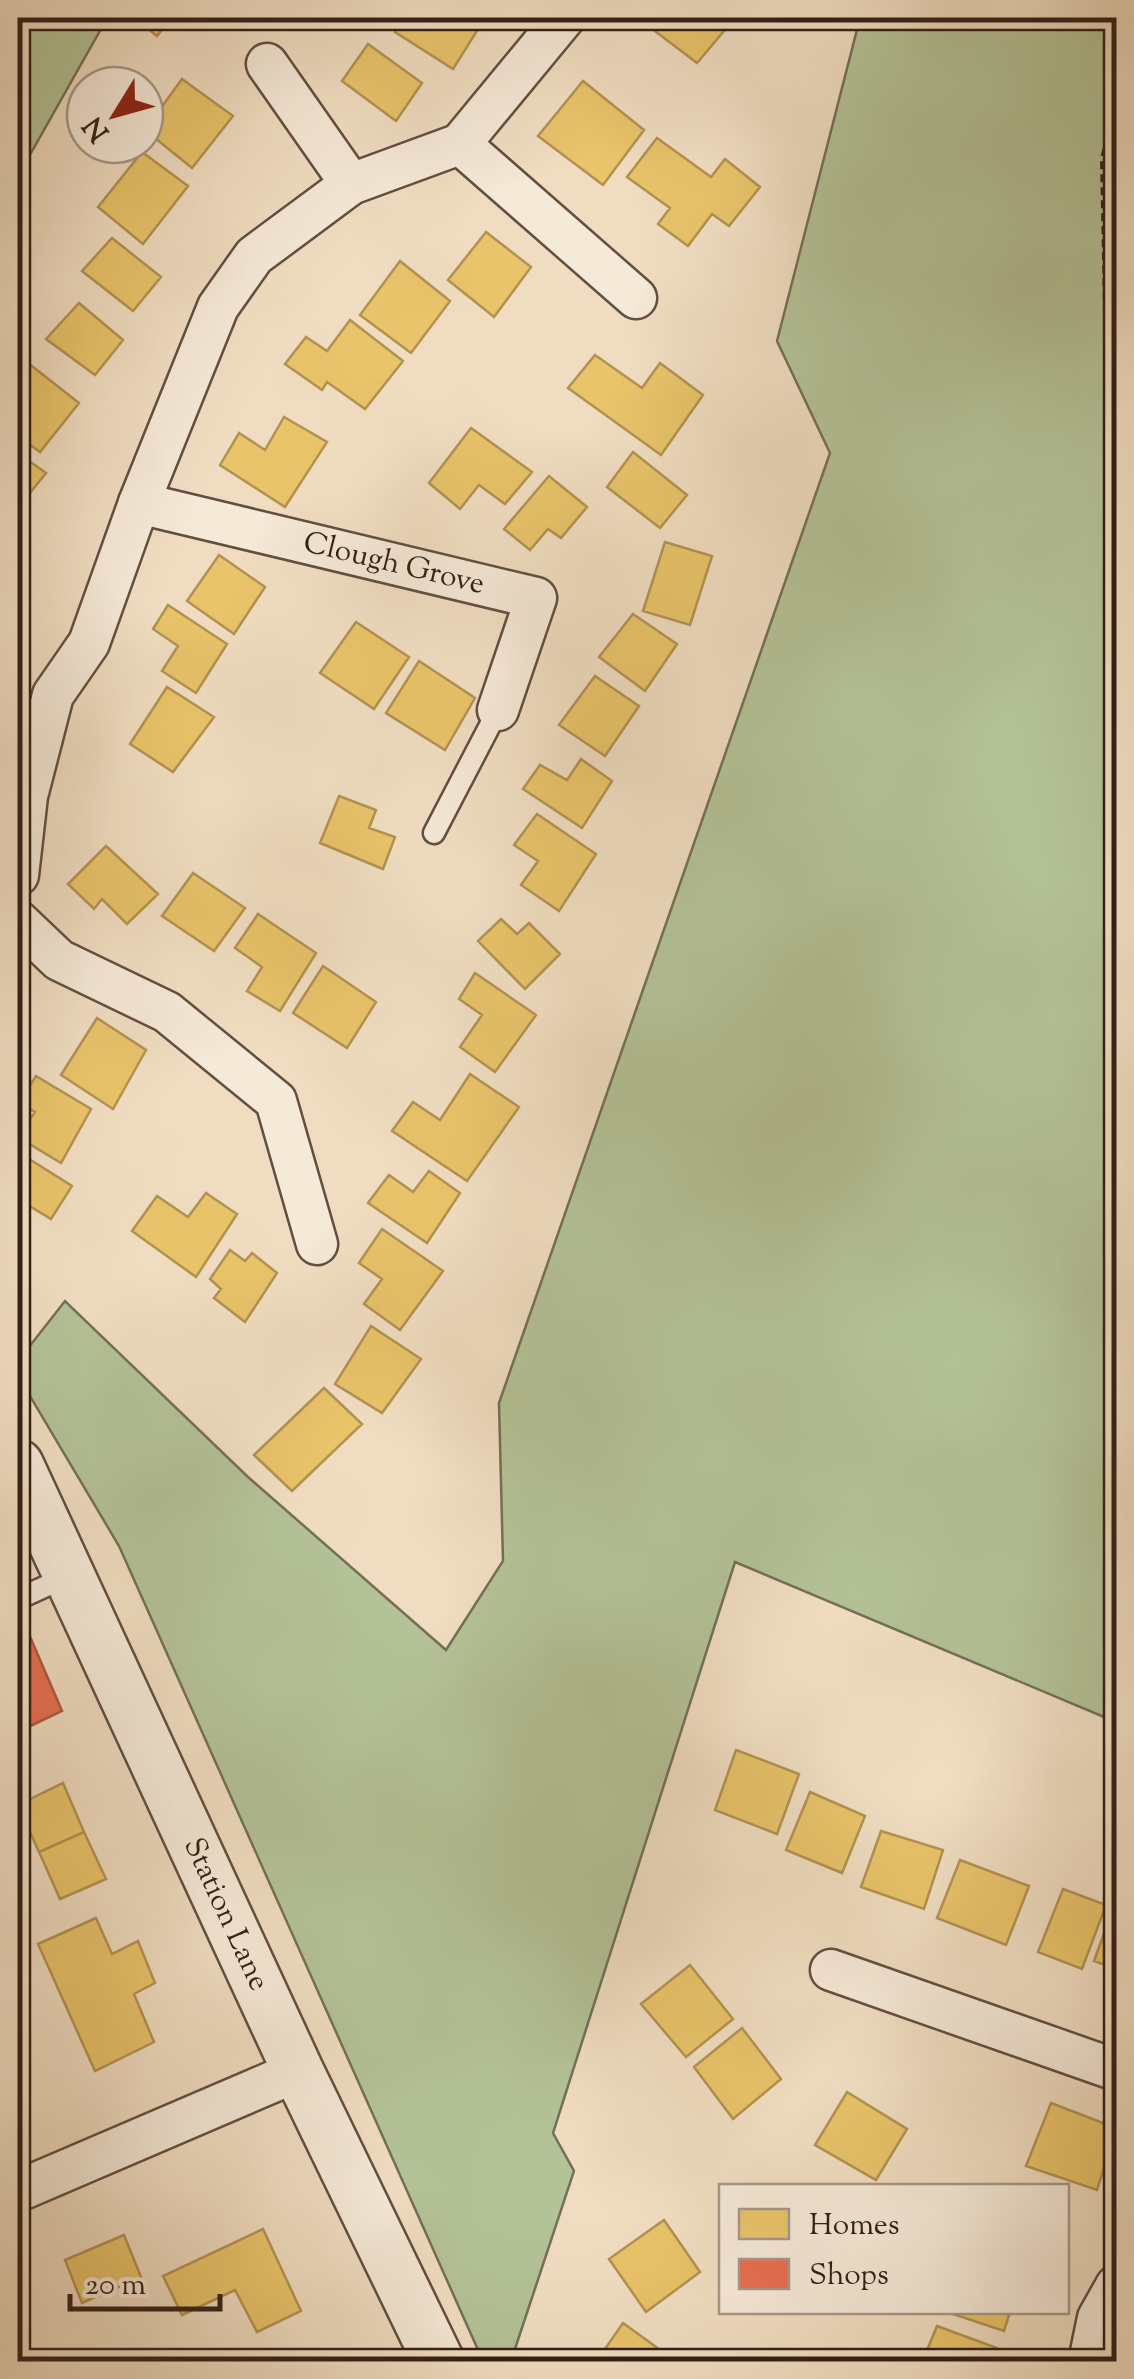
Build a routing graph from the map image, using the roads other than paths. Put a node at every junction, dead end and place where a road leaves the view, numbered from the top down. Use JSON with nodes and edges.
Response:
{"nodes":[{"id":1,"x":564,"y":18,"type":"edge"},
{"id":2,"x":267,"y":64,"type":"dead end"},
{"id":3,"x":460,"y":144,"type":"junction"},
{"id":4,"x":351,"y":184,"type":"junction"},
{"id":5,"x":636,"y":298,"type":"dead end"},
{"id":6,"x":139,"y":503,"type":"junction"},
{"id":7,"x":498,"y":710,"type":"joint"},
{"id":8,"x":434,"y":833,"type":"dead end"},
{"id":9,"x":18,"y":875,"type":"edge"},
{"id":10,"x":18,"y":921,"type":"edge"},
{"id":11,"x":317,"y":1244,"type":"dead end"},
{"id":12,"x":18,"y":1466,"type":"edge"},
{"id":13,"x":66,"y":1577,"type":"junction"},
{"id":14,"x":18,"y":1599,"type":"edge"},
{"id":15,"x":831,"y":1970,"type":"dead end"},
{"id":16,"x":1116,"y":2070,"type":"edge"},
{"id":17,"x":298,"y":2071,"type":"junction"},
{"id":18,"x":18,"y":2191,"type":"edge"},
{"id":19,"x":1116,"y":2286,"type":"edge"},
{"id":20,"x":439,"y":2362,"type":"edge"},
{"id":21,"x":1089,"y":2362,"type":"edge"}],
"edges":[{"from":1,"to":3,"type":"street"},
{"from":2,"to":4,"type":"street"},
{"from":3,"to":4,"type":"street"},
{"from":3,"to":5,"type":"street"},
{"from":4,"to":6,"type":"street"},
{"from":6,"to":7,"type":"street","name":"Clough Grove"},
{"from":6,"to":9,"type":"street"},
{"from":7,"to":8,"type":"lane"},
{"from":10,"to":11,"type":"street"},
{"from":12,"to":13,"type":"street","name":"Station Lane"},
{"from":13,"to":14,"type":"lane"},
{"from":13,"to":17,"type":"street","name":"Station Lane"},
{"from":15,"to":16,"type":"street"},
{"from":17,"to":18,"type":"street"},
{"from":17,"to":20,"type":"street","name":"Station Lane"},
{"from":19,"to":21,"type":"street"}]}
